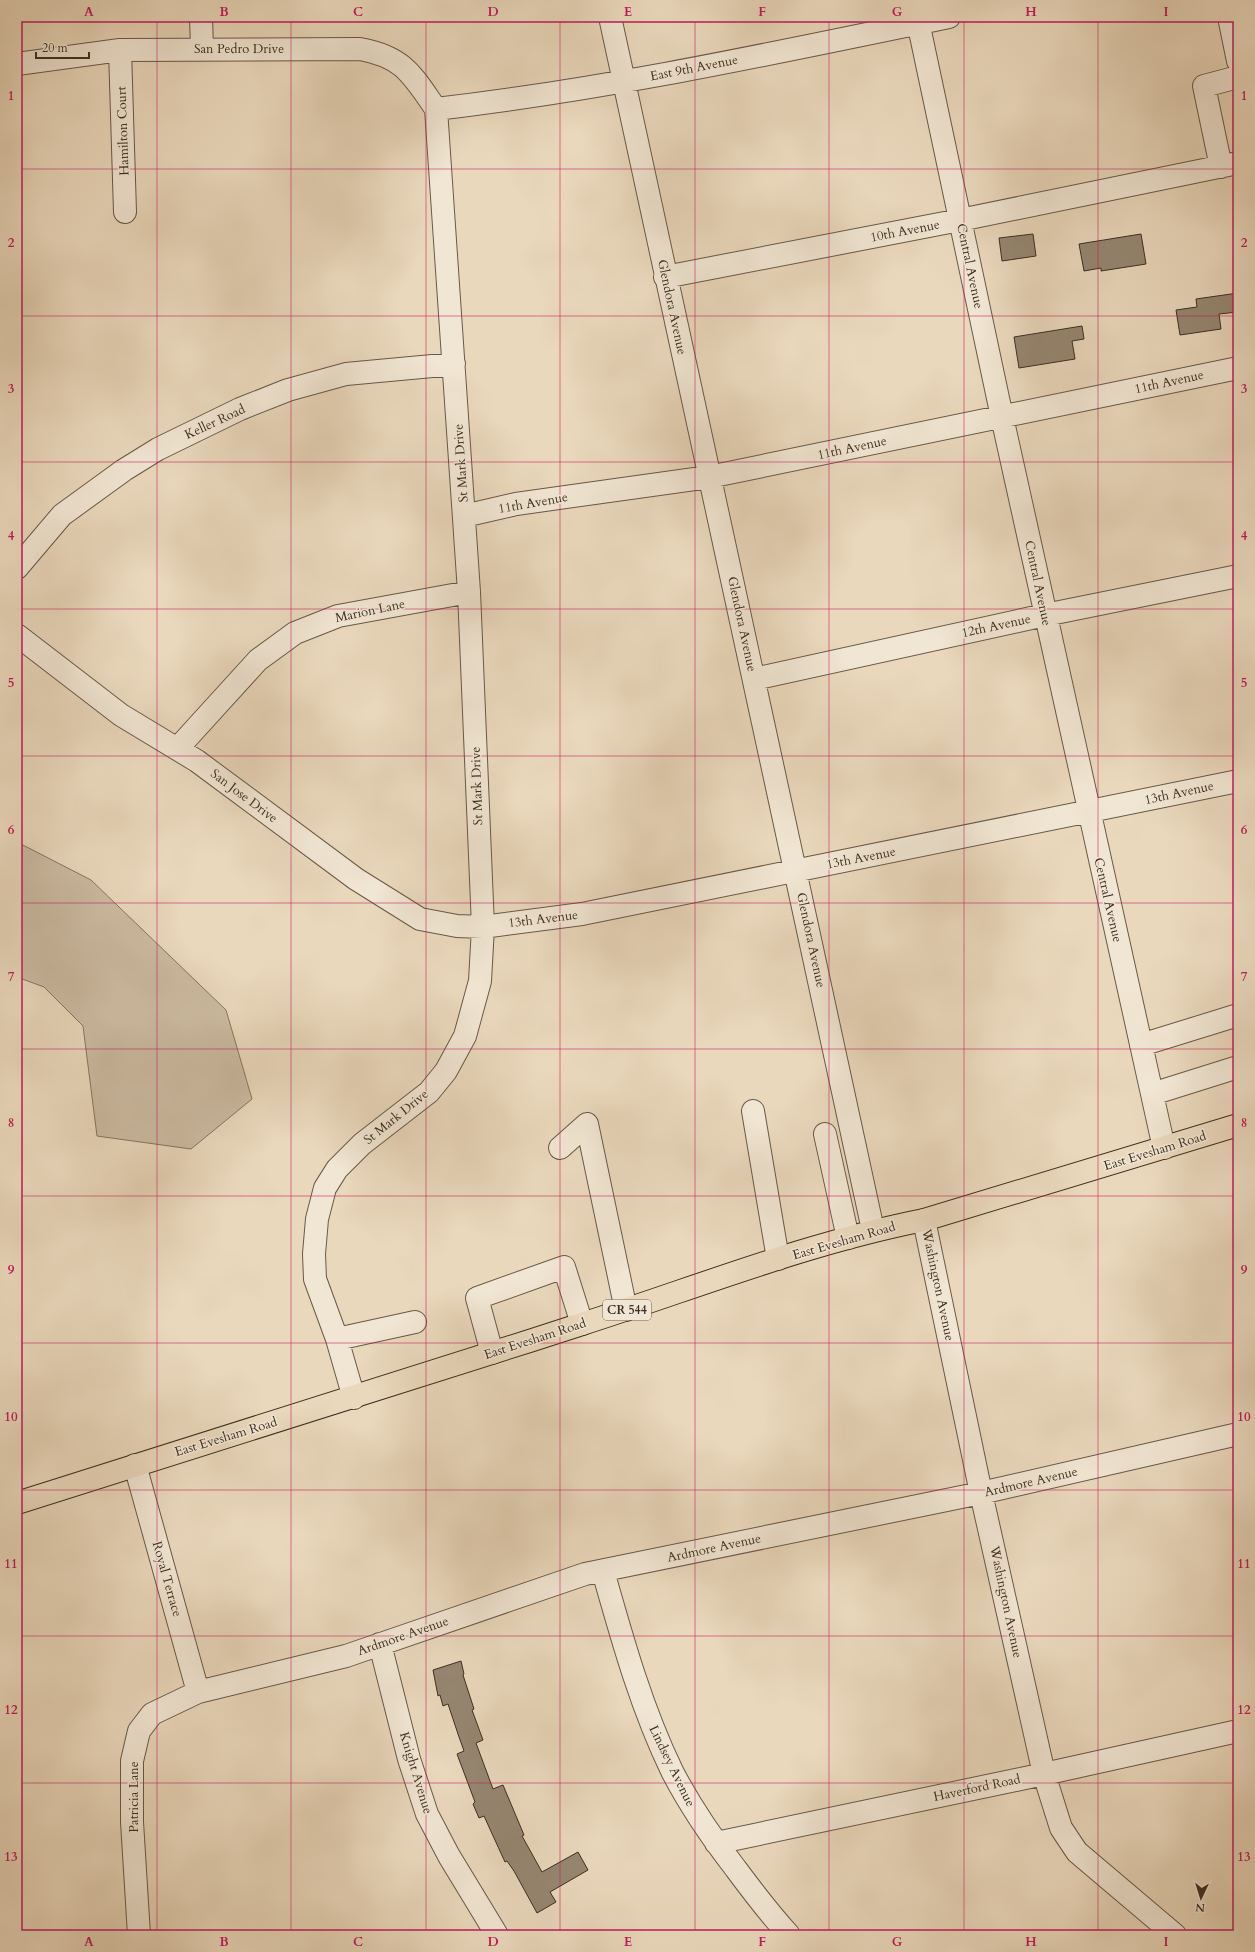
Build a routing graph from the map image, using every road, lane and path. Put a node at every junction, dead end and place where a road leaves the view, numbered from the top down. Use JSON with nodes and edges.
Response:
{"nodes":[{"id":1,"x":201,"y":17,"type":"edge"},
{"id":2,"x":610,"y":17,"type":"edge"},
{"id":3,"x":949,"y":17,"type":"edge"},
{"id":4,"x":1229,"y":17,"type":"edge"},
{"id":5,"x":918,"y":20,"type":"edge"},
{"id":6,"x":202,"y":49,"type":"junction"},
{"id":7,"x":120,"y":50,"type":"junction"},
{"id":8,"x":1238,"y":61,"type":"edge"},
{"id":9,"x":17,"y":64,"type":"edge"},
{"id":10,"x":1238,"y":77,"type":"edge"},
{"id":11,"x":624,"y":82,"type":"junction"},
{"id":12,"x":436,"y":109,"type":"junction"},
{"id":13,"x":1229,"y":165,"type":"edge"},
{"id":14,"x":125,"y":212,"type":"dead end"},
{"id":15,"x":960,"y":220,"type":"junction"},
{"id":16,"x":666,"y":277,"type":"junction"},
{"id":17,"x":454,"y":364,"type":"junction"},
{"id":18,"x":1238,"y":368,"type":"edge"},
{"id":19,"x":1002,"y":417,"type":"junction"},
{"id":20,"x":709,"y":477,"type":"junction"},
{"id":21,"x":464,"y":516,"type":"junction"},
{"id":22,"x":17,"y":568,"type":"edge"},
{"id":23,"x":1238,"y":576,"type":"edge"},
{"id":24,"x":469,"y":592,"type":"junction"},
{"id":25,"x":1045,"y":615,"type":"junction"},
{"id":26,"x":17,"y":635,"type":"edge"},
{"id":27,"x":754,"y":679,"type":"junction"},
{"id":28,"x":177,"y":749,"type":"junction"},
{"id":29,"x":1238,"y":781,"type":"edge"},
{"id":30,"x":1089,"y":812,"type":"junction"},
{"id":31,"x":796,"y":871,"type":"junction"},
{"id":32,"x":483,"y":927,"type":"junction"},
{"id":33,"x":1238,"y":1014,"type":"edge"},
{"id":34,"x":1141,"y":1045,"type":"junction"},
{"id":35,"x":1238,"y":1067,"type":"edge"},
{"id":36,"x":1152,"y":1094,"type":"junction"},
{"id":37,"x":752,"y":1111,"type":"dead end"},
{"id":38,"x":1238,"y":1125,"type":"edge"},
{"id":39,"x":825,"y":1134,"type":"dead end"},
{"id":40,"x":560,"y":1148,"type":"dead end"},
{"id":41,"x":1164,"y":1148,"type":"junction"},
{"id":42,"x":924,"y":1220,"type":"junction"},
{"id":43,"x":873,"y":1230,"type":"junction"},
{"id":44,"x":848,"y":1238,"type":"junction"},
{"id":45,"x":778,"y":1260,"type":"junction"},
{"id":46,"x":626,"y":1310,"type":"junction"},
{"id":47,"x":415,"y":1322,"type":"dead end"},
{"id":48,"x":582,"y":1324,"type":"junction"},
{"id":49,"x":336,"y":1339,"type":"junction"},
{"id":50,"x":492,"y":1353,"type":"junction"},
{"id":51,"x":354,"y":1398,"type":"junction"},
{"id":52,"x":1238,"y":1434,"type":"edge"},
{"id":53,"x":135,"y":1465,"type":"junction"},
{"id":54,"x":981,"y":1493,"type":"junction"},
{"id":55,"x":17,"y":1503,"type":"edge"},
{"id":56,"x":603,"y":1571,"type":"junction"},
{"id":57,"x":380,"y":1644,"type":"junction"},
{"id":58,"x":198,"y":1692,"type":"junction"},
{"id":59,"x":1238,"y":1732,"type":"edge"},
{"id":60,"x":1044,"y":1774,"type":"junction"},
{"id":61,"x":716,"y":1843,"type":"junction"},
{"id":62,"x":139,"y":1935,"type":"edge"},
{"id":63,"x":497,"y":1935,"type":"edge"},
{"id":64,"x":789,"y":1935,"type":"edge"},
{"id":65,"x":1175,"y":1935,"type":"edge"}],
"edges":[{"from":1,"to":6,"type":"street"},
{"from":2,"to":11,"type":"street","name":"Glendora Avenue"},
{"from":3,"to":5,"type":"street","name":"East 9th Avenue"},
{"from":4,"to":8,"type":"street"},
{"from":5,"to":11,"type":"street","name":"East 9th Avenue"},
{"from":5,"to":15,"type":"street","name":"Central Avenue"},
{"from":6,"to":7,"type":"street","name":"San Pedro Drive"},
{"from":6,"to":12,"type":"street","name":"San Pedro Drive"},
{"from":7,"to":9,"type":"street","name":"San Pedro Drive"},
{"from":7,"to":14,"type":"street","name":"Hamilton Court"},
{"from":10,"to":13,"type":"street"},
{"from":11,"to":12,"type":"street","name":"East 9th Avenue"},
{"from":11,"to":16,"type":"street","name":"Glendora Avenue"},
{"from":12,"to":17,"type":"street","name":"St Mark Drive"},
{"from":13,"to":15,"type":"street","name":"10th Avenue"},
{"from":15,"to":16,"type":"street","name":"10th Avenue"},
{"from":15,"to":19,"type":"street","name":"Central Avenue"},
{"from":16,"to":20,"type":"street","name":"Glendora Avenue"},
{"from":17,"to":21,"type":"street","name":"St Mark Drive"},
{"from":17,"to":22,"type":"street","name":"Keller Road"},
{"from":18,"to":19,"type":"street","name":"11th Avenue"},
{"from":19,"to":20,"type":"street","name":"11th Avenue"},
{"from":19,"to":25,"type":"street","name":"Central Avenue"},
{"from":20,"to":21,"type":"street","name":"11th Avenue"},
{"from":20,"to":27,"type":"street","name":"Glendora Avenue"},
{"from":21,"to":24,"type":"street","name":"St Mark Drive"},
{"from":23,"to":25,"type":"street","name":"12th Avenue"},
{"from":24,"to":28,"type":"street","name":"Marion Lane"},
{"from":24,"to":32,"type":"street","name":"St Mark Drive"},
{"from":25,"to":27,"type":"street","name":"12th Avenue"},
{"from":25,"to":30,"type":"street","name":"Central Avenue"},
{"from":26,"to":28,"type":"street","name":"San Jose Drive"},
{"from":27,"to":31,"type":"street","name":"Glendora Avenue"},
{"from":28,"to":32,"type":"street","name":"San Jose Drive"},
{"from":29,"to":30,"type":"street","name":"13th Avenue"},
{"from":30,"to":31,"type":"street","name":"13th Avenue"},
{"from":30,"to":34,"type":"street","name":"Central Avenue"},
{"from":31,"to":32,"type":"street","name":"13th Avenue"},
{"from":31,"to":43,"type":"street","name":"Glendora Avenue"},
{"from":32,"to":49,"type":"street","name":"St Mark Drive"},
{"from":33,"to":34,"type":"street"},
{"from":34,"to":36,"type":"street","name":"Central Avenue"},
{"from":35,"to":36,"type":"street"},
{"from":36,"to":41,"type":"street","name":"Central Avenue"},
{"from":37,"to":45,"type":"street"},
{"from":38,"to":41,"type":"main road","name":"East Evesham Road","number":"CR 544"},
{"from":39,"to":44,"type":"street"},
{"from":40,"to":46,"type":"street"},
{"from":41,"to":42,"type":"main road","name":"East Evesham Road","number":"CR 544"},
{"from":42,"to":43,"type":"main road","name":"East Evesham Road","number":"CR 544"},
{"from":42,"to":54,"type":"street","name":"Washington Avenue"},
{"from":43,"to":44,"type":"main road","name":"East Evesham Road","number":"CR 544"},
{"from":44,"to":45,"type":"main road","name":"East Evesham Road","number":"CR 544"},
{"from":45,"to":46,"type":"main road","name":"East Evesham Road","number":"CR 544"},
{"from":46,"to":48,"type":"main road","name":"East Evesham Road","number":"CR 544"},
{"from":47,"to":49,"type":"street"},
{"from":48,"to":50,"type":"main road","name":"East Evesham Road","number":"CR 544"},
{"from":48,"to":50,"type":"street"},
{"from":49,"to":51,"type":"street","name":"St Mark Drive"},
{"from":50,"to":51,"type":"main road","name":"East Evesham Road","number":"CR 544"},
{"from":51,"to":53,"type":"main road","name":"East Evesham Road","number":"CR 544"},
{"from":52,"to":54,"type":"street","name":"Ardmore Avenue"},
{"from":53,"to":55,"type":"main road","name":"East Evesham Road","number":"CR 544"},
{"from":53,"to":58,"type":"street","name":"Royal Terrace"},
{"from":54,"to":56,"type":"street","name":"Ardmore Avenue"},
{"from":54,"to":60,"type":"street","name":"Washington Avenue"},
{"from":56,"to":57,"type":"street","name":"Ardmore Avenue"},
{"from":56,"to":61,"type":"street","name":"Lindsey Avenue"},
{"from":57,"to":58,"type":"street","name":"Ardmore Avenue"},
{"from":57,"to":63,"type":"street","name":"Knight Avenue"},
{"from":58,"to":62,"type":"street","name":"Patricia Lane"},
{"from":59,"to":60,"type":"street","name":"Haverford Road"},
{"from":60,"to":61,"type":"street","name":"Haverford Road"},
{"from":60,"to":65,"type":"street","name":"Washington Avenue"},
{"from":61,"to":64,"type":"street","name":"Lindsey Avenue"}]}
